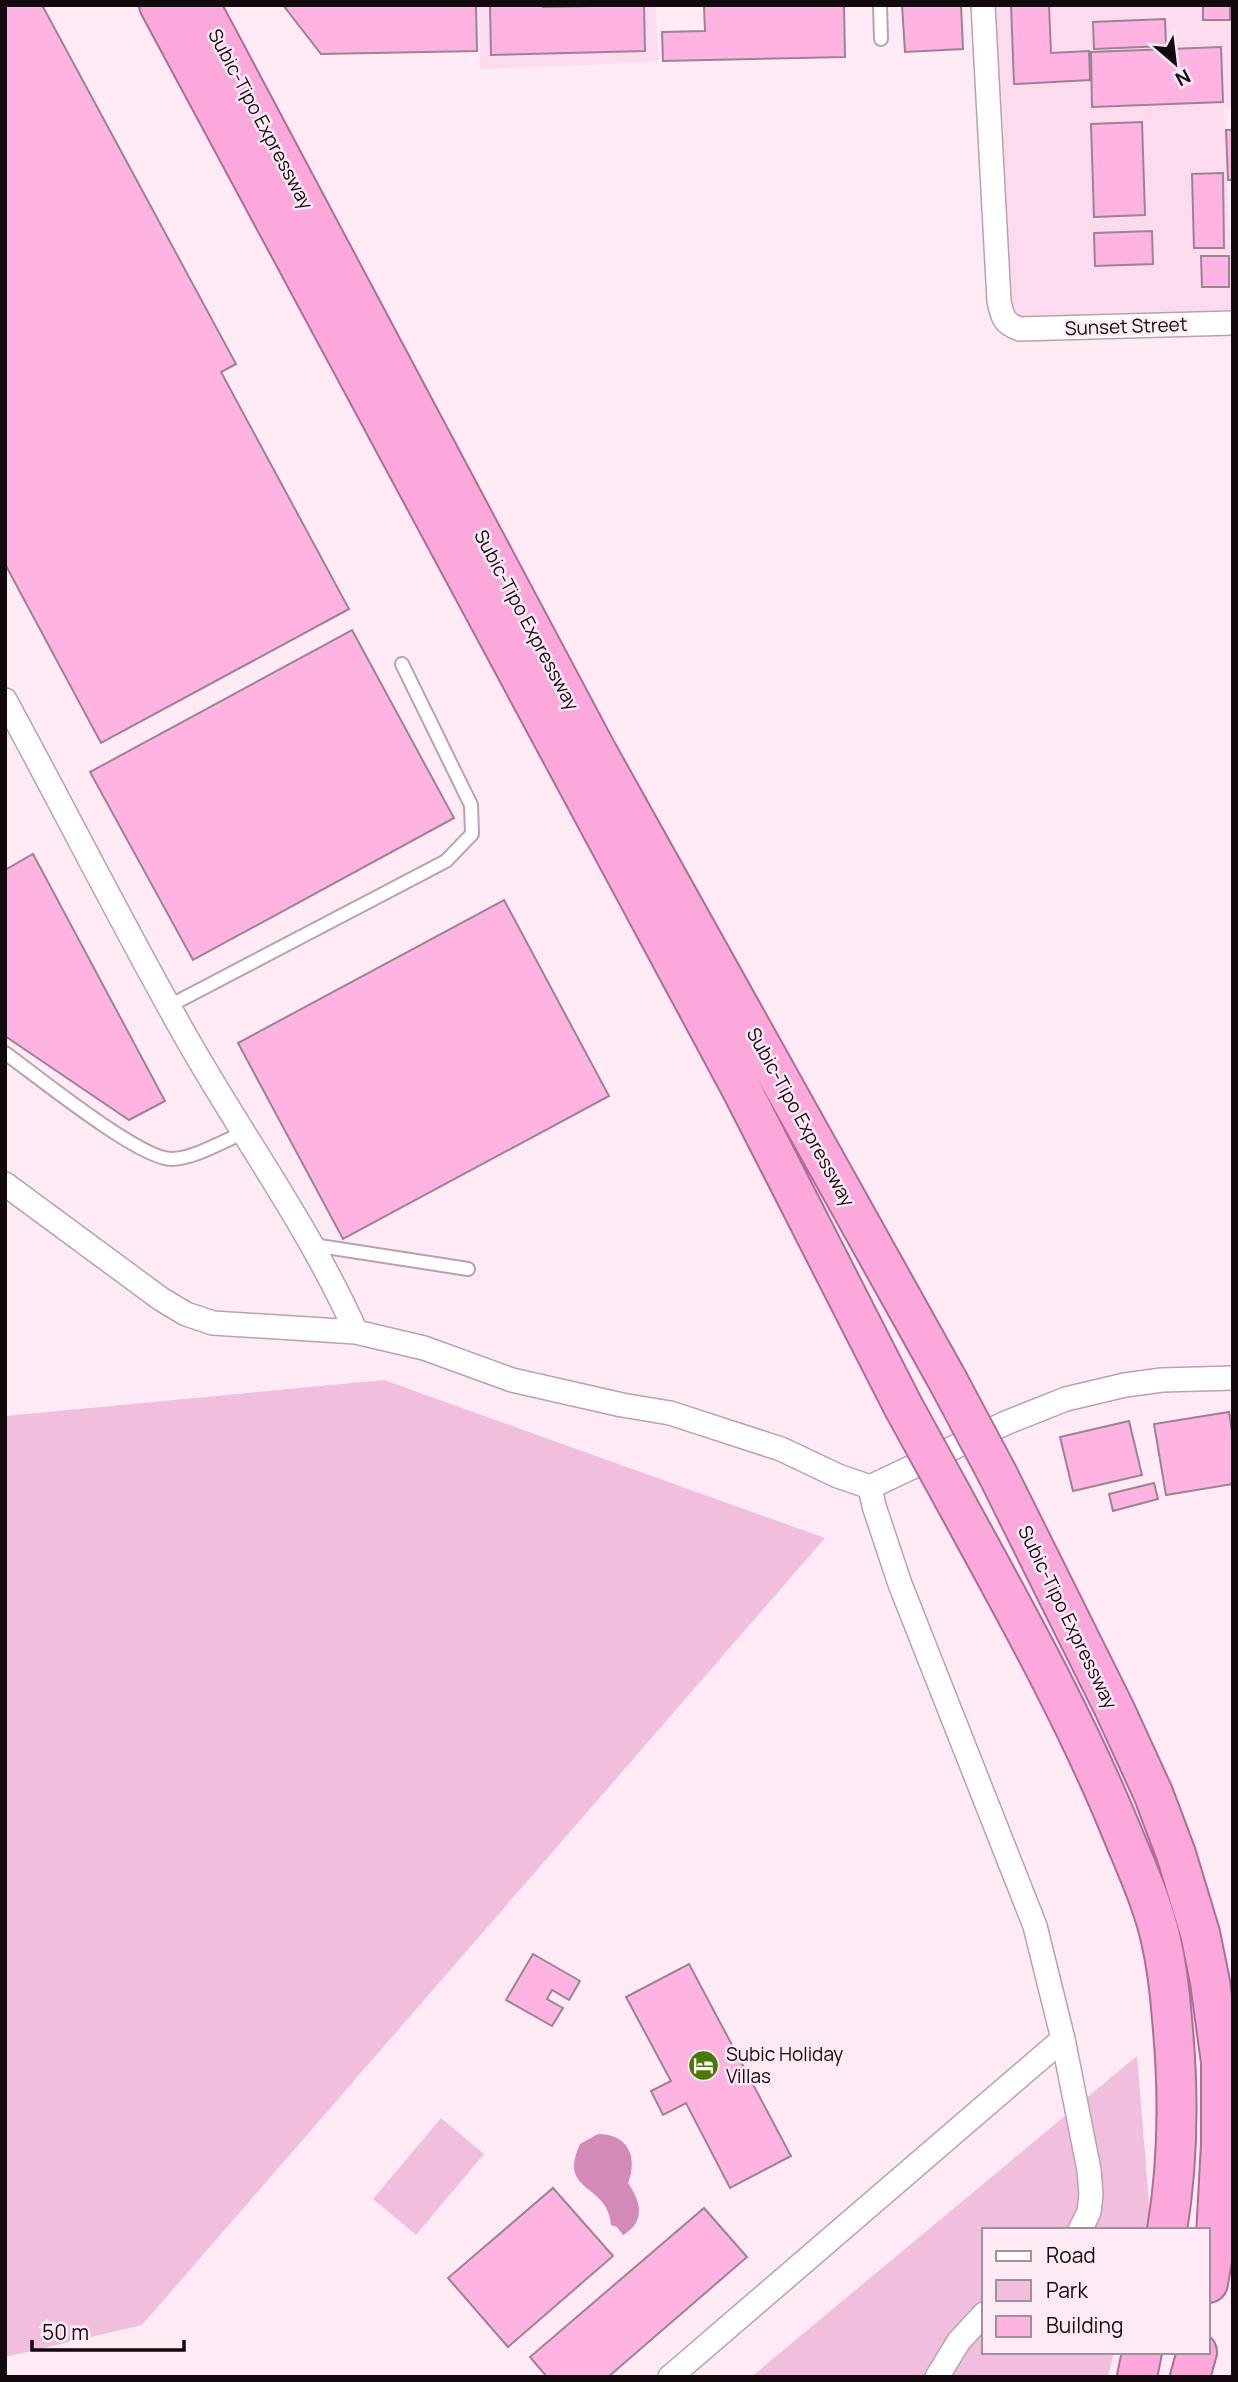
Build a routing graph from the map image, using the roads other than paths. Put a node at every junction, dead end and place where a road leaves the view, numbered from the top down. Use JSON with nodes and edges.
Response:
{"nodes":[{"id":1,"x":159,"y":5,"type":"edge"},
{"id":2,"x":200,"y":5,"type":"edge"},
{"id":3,"x":880,"y":5,"type":"edge"},
{"id":4,"x":983,"y":5,"type":"edge"},
{"id":5,"x":881,"y":39,"type":"dead end"},
{"id":6,"x":1233,"y":323,"type":"edge"},
{"id":7,"x":402,"y":664,"type":"dead end"},
{"id":8,"x":5,"y":699,"type":"edge"},
{"id":9,"x":169,"y":1006,"type":"junction"},
{"id":10,"x":5,"y":1053,"type":"edge"},
{"id":11,"x":243,"y":1133,"type":"junction"},
{"id":12,"x":5,"y":1184,"type":"edge"},
{"id":13,"x":313,"y":1245,"type":"junction"},
{"id":14,"x":468,"y":1269,"type":"dead end"},
{"id":15,"x":356,"y":1332,"type":"junction"},
{"id":16,"x":1233,"y":1378,"type":"edge"},
{"id":17,"x":870,"y":1487,"type":"junction"},
{"id":18,"x":1063,"y":2039,"type":"junction"},
{"id":19,"x":1081,"y":2228,"type":"edge"},
{"id":20,"x":1167,"y":2228,"type":"edge"},
{"id":21,"x":1210,"y":2271,"type":"edge"},
{"id":22,"x":982,"y":2316,"type":"edge"},
{"id":23,"x":1142,"y":2354,"type":"edge"},
{"id":24,"x":1197,"y":2354,"type":"edge"},
{"id":25,"x":670,"y":2377,"type":"edge"},
{"id":26,"x":937,"y":2377,"type":"edge"},
{"id":27,"x":1137,"y":2377,"type":"edge"},
{"id":28,"x":1191,"y":2377,"type":"edge"}],
"edges":[{"from":1,"to":20,"type":"highway","name":"Subic-Tipo Expressway","bridge":true},
{"from":2,"to":21,"type":"highway","name":"Subic-Tipo Expressway","bridge":true},
{"from":3,"to":5,"type":"lane"},
{"from":4,"to":6,"type":"street","name":"Sunset Street"},
{"from":7,"to":9,"type":"lane"},
{"from":8,"to":9,"type":"street"},
{"from":9,"to":11,"type":"street"},
{"from":10,"to":11,"type":"lane"},
{"from":11,"to":13,"type":"street"},
{"from":12,"to":15,"type":"street"},
{"from":13,"to":14,"type":"lane"},
{"from":13,"to":15,"type":"street"},
{"from":15,"to":17,"type":"street"},
{"from":16,"to":17,"type":"street"},
{"from":17,"to":18,"type":"street"},
{"from":18,"to":19,"type":"street"},
{"from":18,"to":25,"type":"street"},
{"from":22,"to":26,"type":"street"},
{"from":23,"to":27,"type":"highway"},
{"from":24,"to":28,"type":"highway"}]}
